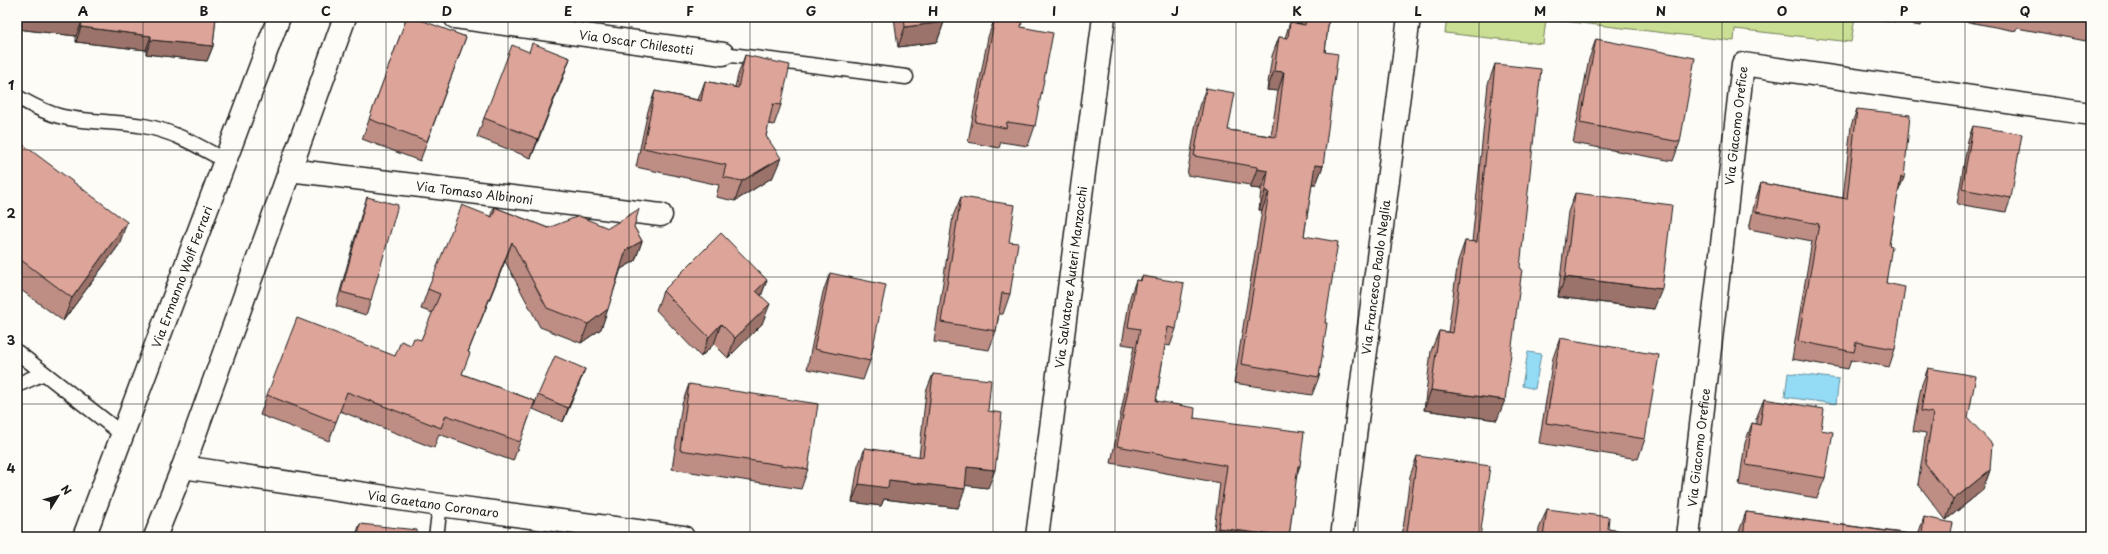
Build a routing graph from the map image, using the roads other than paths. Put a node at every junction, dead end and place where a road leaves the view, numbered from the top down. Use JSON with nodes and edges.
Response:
{"nodes":[{"id":1,"x":279,"y":17,"type":"edge"},
{"id":2,"x":345,"y":17,"type":"edge"},
{"id":3,"x":455,"y":17,"type":"edge"},
{"id":4,"x":1104,"y":17,"type":"edge"},
{"id":5,"x":1409,"y":17,"type":"edge"},
{"id":6,"x":723,"y":54,"type":"joint"},
{"id":7,"x":906,"y":77,"type":"dead end"},
{"id":8,"x":17,"y":96,"type":"edge"},
{"id":9,"x":2091,"y":114,"type":"edge"},
{"id":10,"x":226,"y":161,"type":"junction"},
{"id":11,"x":289,"y":170,"type":"junction"},
{"id":12,"x":661,"y":216,"type":"dead end"},
{"id":13,"x":17,"y":352,"type":"edge"},
{"id":14,"x":44,"y":373,"type":"junction"},
{"id":15,"x":17,"y":385,"type":"edge"},
{"id":16,"x":122,"y":434,"type":"junction"},
{"id":17,"x":183,"y":467,"type":"junction"},
{"id":18,"x":440,"y":505,"type":"junction"},
{"id":19,"x":84,"y":537,"type":"edge"},
{"id":20,"x":156,"y":537,"type":"edge"},
{"id":21,"x":436,"y":537,"type":"edge"},
{"id":22,"x":683,"y":537,"type":"edge"},
{"id":23,"x":1037,"y":537,"type":"edge"},
{"id":24,"x":1342,"y":537,"type":"edge"},
{"id":25,"x":1688,"y":537,"type":"edge"}],
"edges":[{"from":1,"to":10,"type":"street","name":"Via Ermanno Wolf Ferrari"},
{"from":2,"to":11,"type":"street"},
{"from":3,"to":6,"type":"street","name":"Via Oscar Chilesotti"},
{"from":4,"to":23,"type":"street","name":"Via Salvatore Auteri Manzocchi"},
{"from":5,"to":24,"type":"street","name":"Via Francesco Paolo Neglia"},
{"from":6,"to":7,"type":"lane"},
{"from":8,"to":10,"type":"lane"},
{"from":9,"to":25,"type":"street","name":"Via Giacomo Orefice"},
{"from":10,"to":16,"type":"street","name":"Via Ermanno Wolf Ferrari"},
{"from":11,"to":12,"type":"street","name":"Via Tomaso Albinoni"},
{"from":11,"to":17,"type":"street"},
{"from":13,"to":14,"type":"lane"},
{"from":14,"to":15,"type":"lane"},
{"from":14,"to":16,"type":"lane"},
{"from":16,"to":19,"type":"street","name":"Via Ermanno Wolf Ferrari"},
{"from":17,"to":18,"type":"street","name":"Via Gaetano Coronaro"},
{"from":17,"to":20,"type":"street"},
{"from":18,"to":21,"type":"lane"},
{"from":18,"to":22,"type":"street","name":"Via Gaetano Coronaro"}]}
